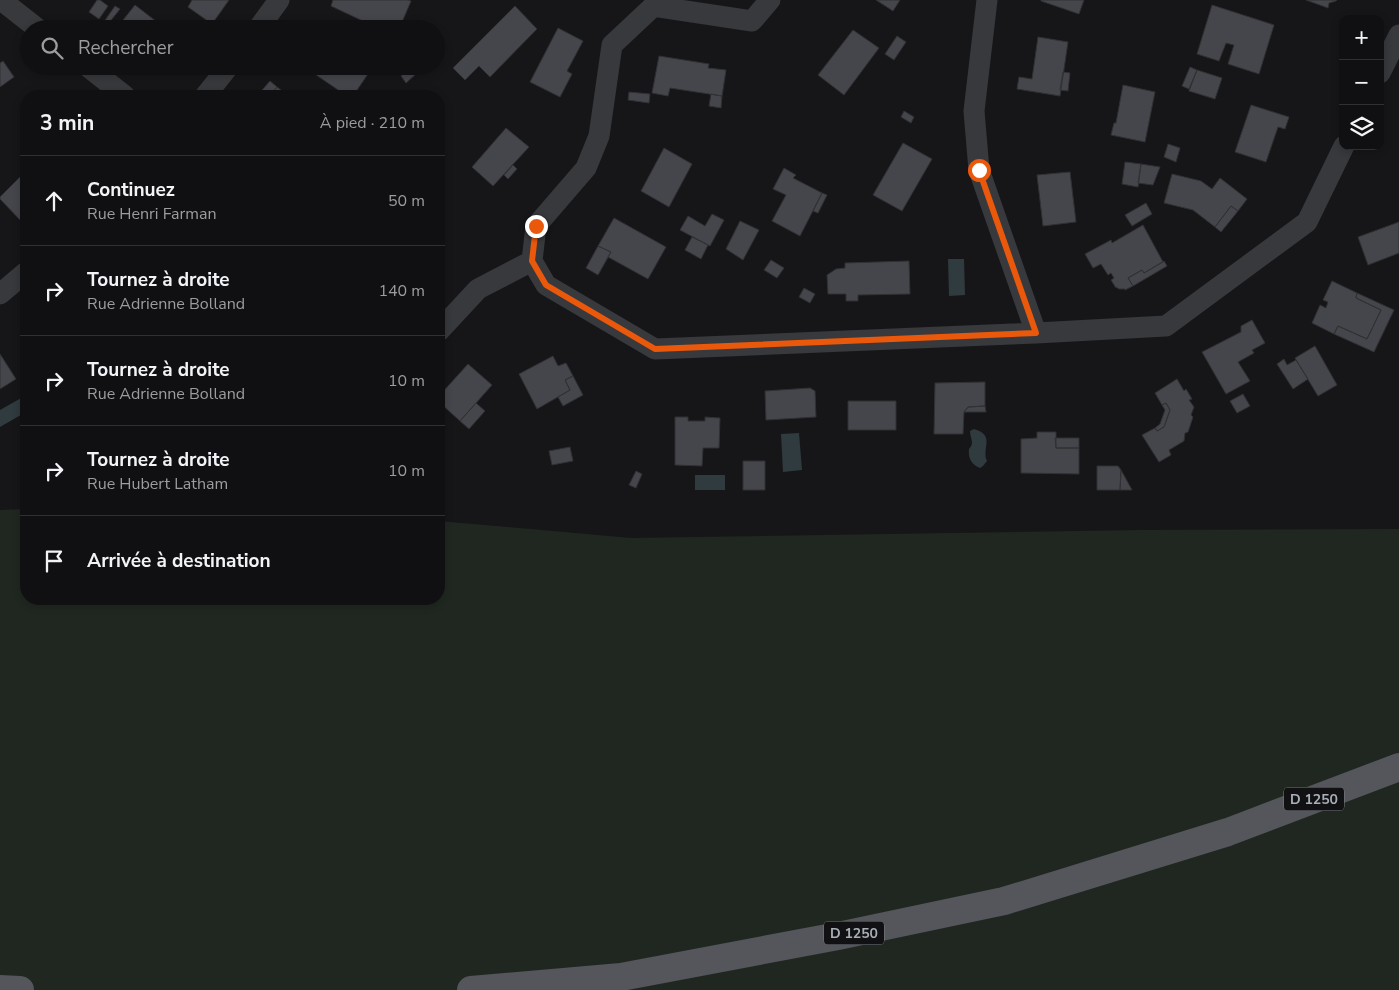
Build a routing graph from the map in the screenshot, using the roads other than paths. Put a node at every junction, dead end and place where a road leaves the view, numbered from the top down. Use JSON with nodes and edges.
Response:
{"nodes":[{"id":1,"x":1,"y":0,"type":"edge"},
{"id":2,"x":279,"y":0,"type":"edge"},
{"id":3,"x":770,"y":0,"type":"edge"},
{"id":4,"x":987,"y":0,"type":"edge"},
{"id":5,"x":656,"y":3,"type":"edge"},
{"id":6,"x":27,"y":20,"type":"edge"},
{"id":7,"x":265,"y":20,"type":"edge"},
{"id":8,"x":1399,"y":35,"type":"edge"},
{"id":9,"x":1384,"y":65,"type":"edge"},
{"id":10,"x":98,"y":75,"type":"edge"},
{"id":11,"x":222,"y":75,"type":"edge"},
{"id":12,"x":117,"y":90,"type":"edge"},
{"id":13,"x":210,"y":90,"type":"edge"},
{"id":14,"x":1342,"y":150,"type":"edge"},
{"id":15,"x":532,"y":261,"type":"junction"},
{"id":16,"x":20,"y":277,"type":"edge"},
{"id":17,"x":0,"y":294,"type":"edge"},
{"id":18,"x":445,"y":325,"type":"edge"},
{"id":19,"x":1036,"y":333,"type":"junction"},
{"id":20,"x":1399,"y":767,"type":"edge"},
{"id":21,"x":0,"y":989,"type":"edge"},
{"id":22,"x":20,"y":990,"type":"edge"},
{"id":23,"x":471,"y":990,"type":"edge"}],
"edges":[{"from":1,"to":6,"type":"street"},
{"from":2,"to":7,"type":"street"},
{"from":3,"to":5,"type":"street"},
{"from":4,"to":19,"type":"street"},
{"from":5,"to":15,"type":"street"},
{"from":8,"to":9,"type":"street"},
{"from":10,"to":12,"type":"street"},
{"from":11,"to":13,"type":"street"},
{"from":14,"to":19,"type":"street"},
{"from":15,"to":18,"type":"street"},
{"from":15,"to":19,"type":"street"},
{"from":16,"to":17,"type":"street"},
{"from":20,"to":23,"type":"main road","number":"D 1250"},
{"from":21,"to":22,"type":"main road"}]}
